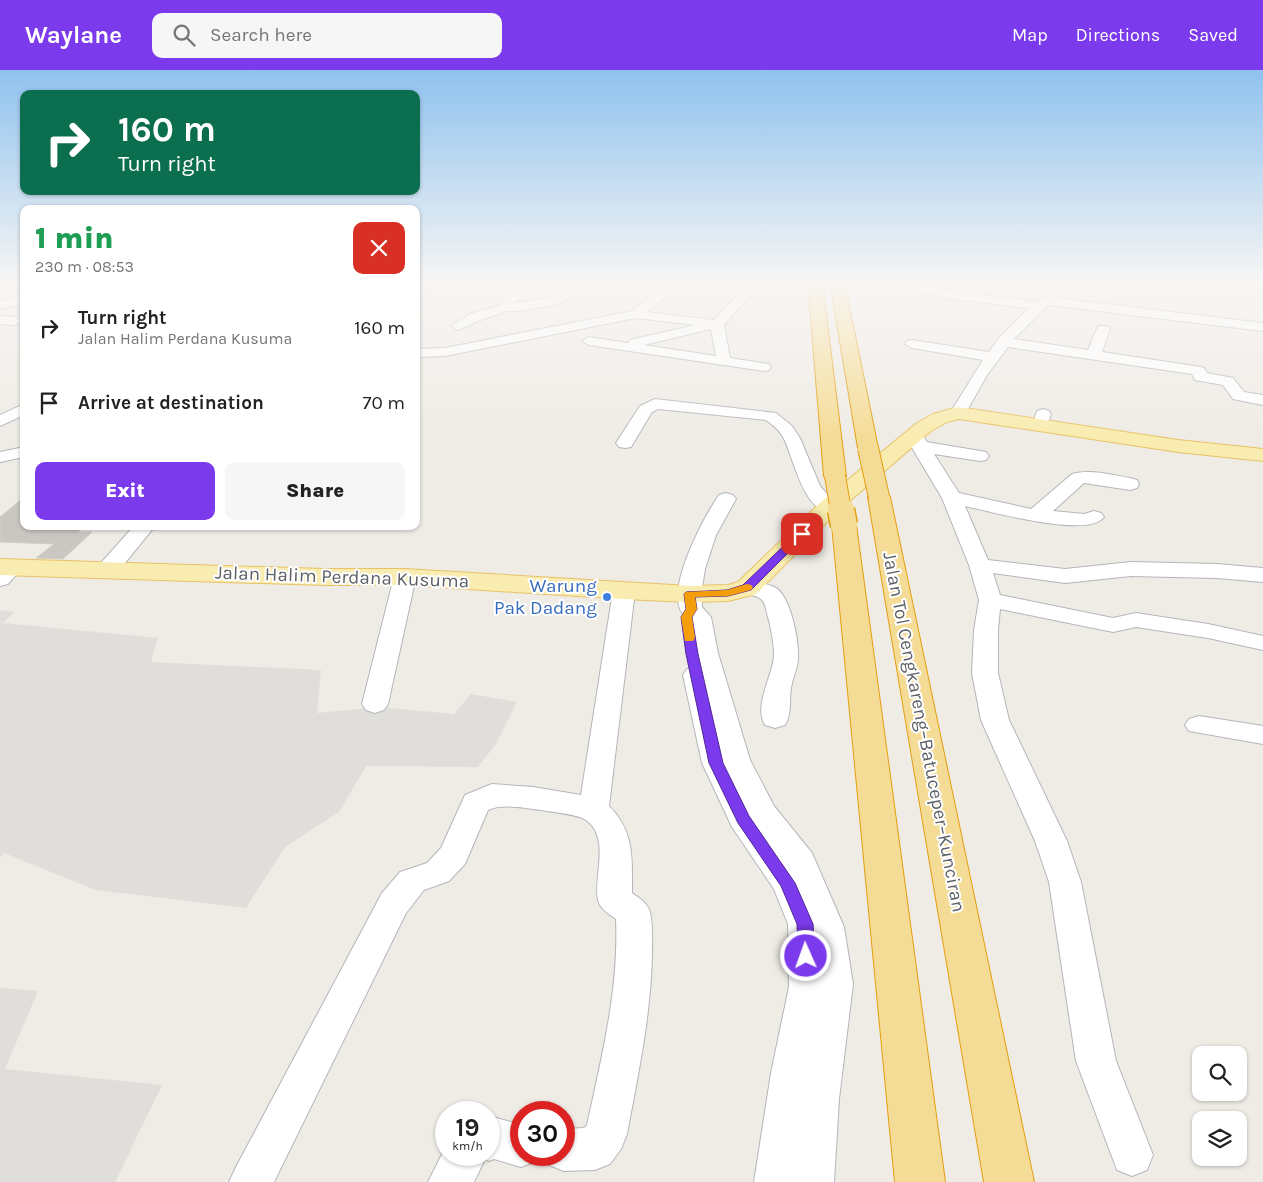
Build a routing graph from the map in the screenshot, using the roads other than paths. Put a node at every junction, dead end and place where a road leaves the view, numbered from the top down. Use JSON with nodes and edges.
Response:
{"nodes":[{"id":1,"x":536,"y":334,"type":"edge"},
{"id":2,"x":674,"y":334,"type":"edge"},
{"id":3,"x":720,"y":334,"type":"edge"},
{"id":4,"x":820,"y":334,"type":"edge"},
{"id":5,"x":847,"y":334,"type":"edge"},
{"id":6,"x":1011,"y":334,"type":"edge"},
{"id":7,"x":1097,"y":336,"type":"dead end"},
{"id":8,"x":589,"y":341,"type":"dead end"},
{"id":9,"x":1003,"y":342,"type":"junction"},
{"id":10,"x":912,"y":344,"type":"dead end"},
{"id":11,"x":621,"y":346,"type":"junction"},
{"id":12,"x":420,"y":353,"type":"edge"},
{"id":13,"x":1094,"y":354,"type":"junction"},
{"id":14,"x":992,"y":357,"type":"junction"},
{"id":15,"x":724,"y":362,"type":"junction"},
{"id":16,"x":764,"y":367,"type":"dead end"},
{"id":17,"x":1263,"y":400,"type":"edge"},
{"id":18,"x":20,"y":411,"type":"edge"},
{"id":19,"x":958,"y":413,"type":"junction"},
{"id":20,"x":0,"y":421,"type":"edge"},
{"id":21,"x":918,"y":442,"type":"junction"},
{"id":22,"x":625,"y":443,"type":"dead end"},
{"id":23,"x":20,"y":445,"type":"edge"},
{"id":24,"x":0,"y":449,"type":"edge"},
{"id":25,"x":20,"y":453,"type":"edge"},
{"id":26,"x":1263,"y":455,"type":"edge"},
{"id":27,"x":0,"y":456,"type":"edge"},
{"id":28,"x":980,"y":456,"type":"dead end"},
{"id":29,"x":1130,"y":484,"type":"dead end"},
{"id":30,"x":952,"y":498,"type":"junction"},
{"id":31,"x":726,"y":499,"type":"dead end"},
{"id":32,"x":1036,"y":515,"type":"junction"},
{"id":33,"x":837,"y":516,"type":"junction"},
{"id":34,"x":1094,"y":517,"type":"dead end"},
{"id":35,"x":142,"y":530,"type":"edge"},
{"id":36,"x":980,"y":565,"type":"junction"},
{"id":37,"x":108,"y":569,"type":"junction"},
{"id":38,"x":4,"y":571,"type":"edge"},
{"id":39,"x":1263,"y":575,"type":"edge"},
{"id":40,"x":405,"y":577,"type":"junction"},
{"id":41,"x":747,"y":588,"type":"junction"},
{"id":42,"x":624,"y":591,"type":"junction"},
{"id":43,"x":990,"y":600,"type":"junction"},
{"id":44,"x":691,"y":601,"type":"junction"},
{"id":45,"x":1263,"y":643,"type":"edge"},
{"id":46,"x":375,"y":704,"type":"dead end"},
{"id":47,"x":775,"y":719,"type":"dead end"},
{"id":48,"x":1199,"y":726,"type":"dead end"},
{"id":49,"x":1263,"y":735,"type":"edge"},
{"id":50,"x":594,"y":809,"type":"junction"},
{"id":51,"x":575,"y":1150,"type":"edge"},
{"id":52,"x":1132,"y":1155,"type":"dead end"},
{"id":53,"x":458,"y":1166,"type":"edge"},
{"id":54,"x":250,"y":1182,"type":"edge"},
{"id":55,"x":450,"y":1182,"type":"edge"},
{"id":56,"x":776,"y":1182,"type":"edge"},
{"id":57,"x":812,"y":1182,"type":"edge"},
{"id":58,"x":920,"y":1182,"type":"edge"},
{"id":59,"x":1009,"y":1182,"type":"edge"}],
"edges":[{"from":1,"to":12,"type":"street"},
{"from":2,"to":11,"type":"street"},
{"from":3,"to":15,"type":"street"},
{"from":4,"to":33,"type":"highway","bridge":true},
{"from":5,"to":59,"type":"highway","name":"Jalan Tol Cengkareng–Batuceper–Kunciran","bridge":true},
{"from":6,"to":9,"type":"street"},
{"from":7,"to":13,"type":"street"},
{"from":8,"to":11,"type":"street"},
{"from":9,"to":13,"type":"street"},
{"from":9,"to":14,"type":"street"},
{"from":10,"to":14,"type":"street"},
{"from":11,"to":15,"type":"street"},
{"from":13,"to":17,"type":"street"},
{"from":14,"to":19,"type":"street"},
{"from":15,"to":16,"type":"street"},
{"from":18,"to":20,"type":"street"},
{"from":19,"to":21,"type":"main road"},
{"from":19,"to":26,"type":"main road"},
{"from":21,"to":28,"type":"street"},
{"from":21,"to":30,"type":"street"},
{"from":21,"to":33,"type":"main road"},
{"from":22,"to":33,"type":"street"},
{"from":23,"to":24,"type":"street"},
{"from":25,"to":27,"type":"street"},
{"from":29,"to":32,"type":"street"},
{"from":30,"to":32,"type":"street"},
{"from":30,"to":36,"type":"street"},
{"from":31,"to":44,"type":"street"},
{"from":32,"to":34,"type":"street"},
{"from":33,"to":41,"type":"main road"},
{"from":33,"to":58,"type":"highway"},
{"from":35,"to":37,"type":"street"},
{"from":36,"to":39,"type":"street"},
{"from":36,"to":43,"type":"street"},
{"from":37,"to":38,"type":"main road","name":"Jalan Halim Perdana Kusuma"},
{"from":37,"to":40,"type":"main road","name":"Jalan Halim Perdana Kusuma"},
{"from":40,"to":42,"type":"main road","name":"Jalan Halim Perdana Kusuma"},
{"from":40,"to":46,"type":"street"},
{"from":41,"to":44,"type":"main road","name":"Jalan Halim Perdana Kusuma"},
{"from":41,"to":47,"type":"street"},
{"from":42,"to":44,"type":"main road","name":"Jalan Halim Perdana Kusuma"},
{"from":42,"to":50,"type":"street"},
{"from":43,"to":45,"type":"street"},
{"from":43,"to":52,"type":"street"},
{"from":44,"to":56,"type":"street"},
{"from":44,"to":57,"type":"street"},
{"from":48,"to":49,"type":"street"},
{"from":50,"to":51,"type":"street"},
{"from":50,"to":54,"type":"street"},
{"from":53,"to":55,"type":"street"}]}
